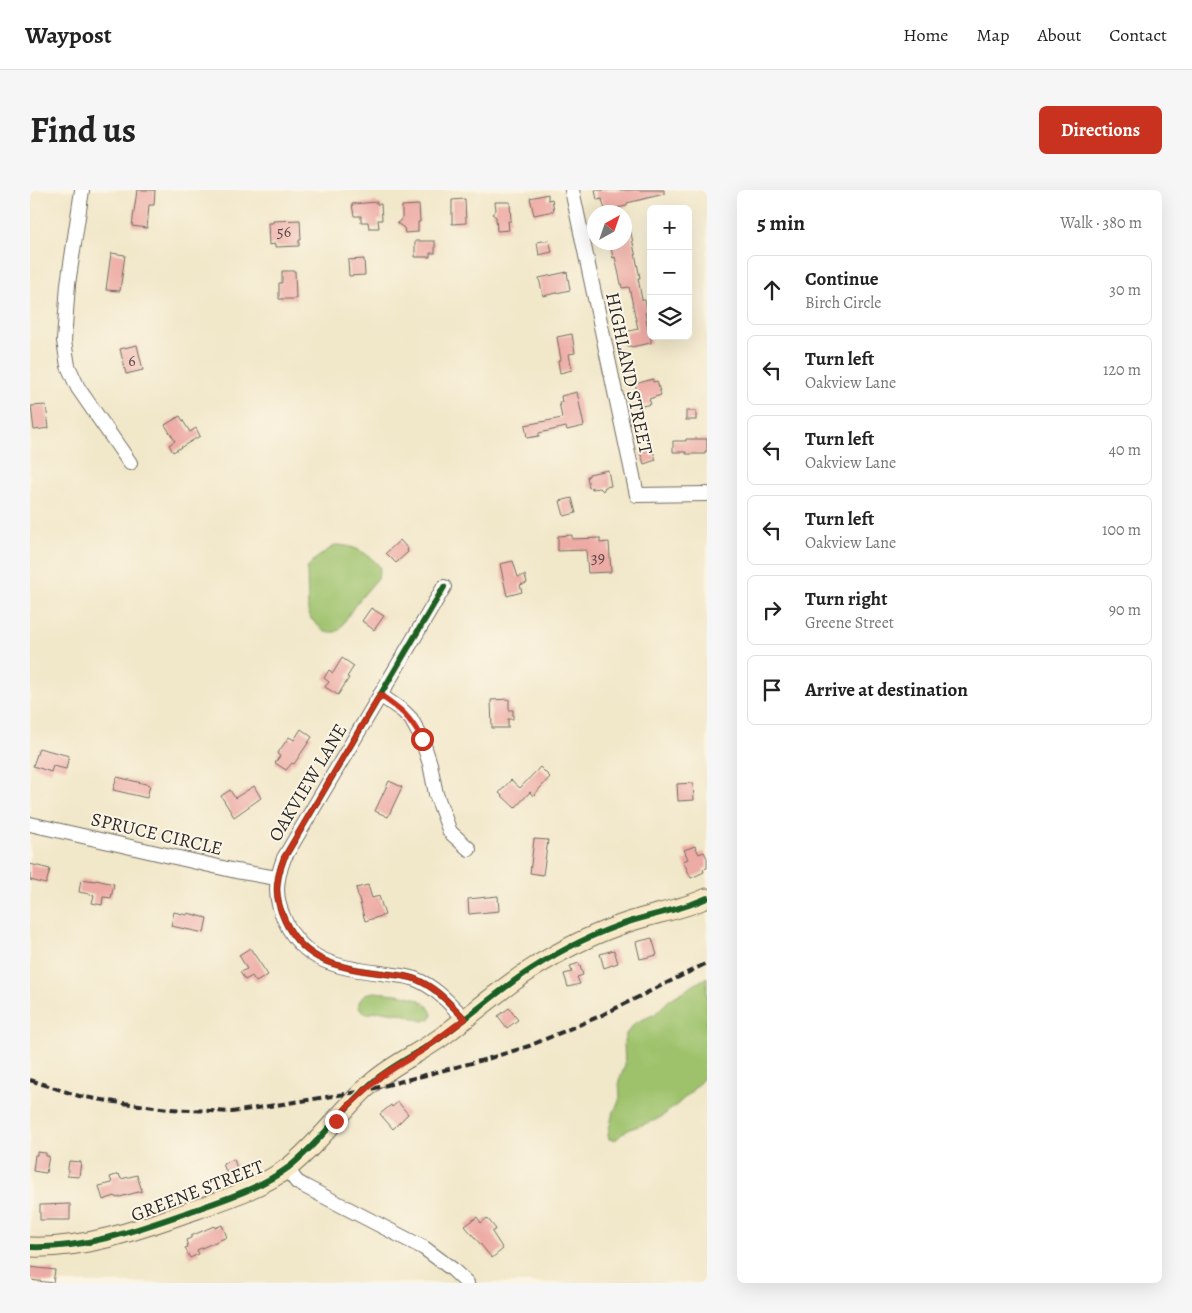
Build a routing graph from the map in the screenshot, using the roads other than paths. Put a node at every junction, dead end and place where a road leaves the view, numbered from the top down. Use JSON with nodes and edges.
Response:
{"nodes":[{"id":1,"x":82,"y":190,"type":"edge"},
{"id":2,"x":572,"y":190,"type":"edge"},
{"id":3,"x":130,"y":463,"type":"dead end"},
{"id":4,"x":707,"y":494,"type":"edge"},
{"id":5,"x":444,"y":587,"type":"dead end"},
{"id":6,"x":380,"y":695,"type":"junction"},
{"id":7,"x":30,"y":824,"type":"edge"},
{"id":8,"x":469,"y":849,"type":"dead end"},
{"id":9,"x":277,"y":878,"type":"junction"},
{"id":10,"x":707,"y":898,"type":"edge"},
{"id":11,"x":465,"y":1019,"type":"junction"},
{"id":12,"x":286,"y":1169,"type":"junction"},
{"id":13,"x":30,"y":1247,"type":"edge"},
{"id":14,"x":467,"y":1283,"type":"edge"}],
"edges":[{"from":1,"to":3,"type":"street"},
{"from":2,"to":4,"type":"street","name":"HIGHLAND STREET"},
{"from":5,"to":6,"type":"street","name":"OAKVIEW LANE"},
{"from":6,"to":8,"type":"street"},
{"from":6,"to":9,"type":"street","name":"OAKVIEW LANE"},
{"from":7,"to":9,"type":"street","name":"SPRUCE CIRCLE"},
{"from":9,"to":11,"type":"street","name":"OAKVIEW LANE"},
{"from":10,"to":11,"type":"street","name":"GREENE STREET"},
{"from":11,"to":12,"type":"street","name":"GREENE STREET"},
{"from":12,"to":13,"type":"street","name":"GREENE STREET"},
{"from":12,"to":14,"type":"street"}]}
